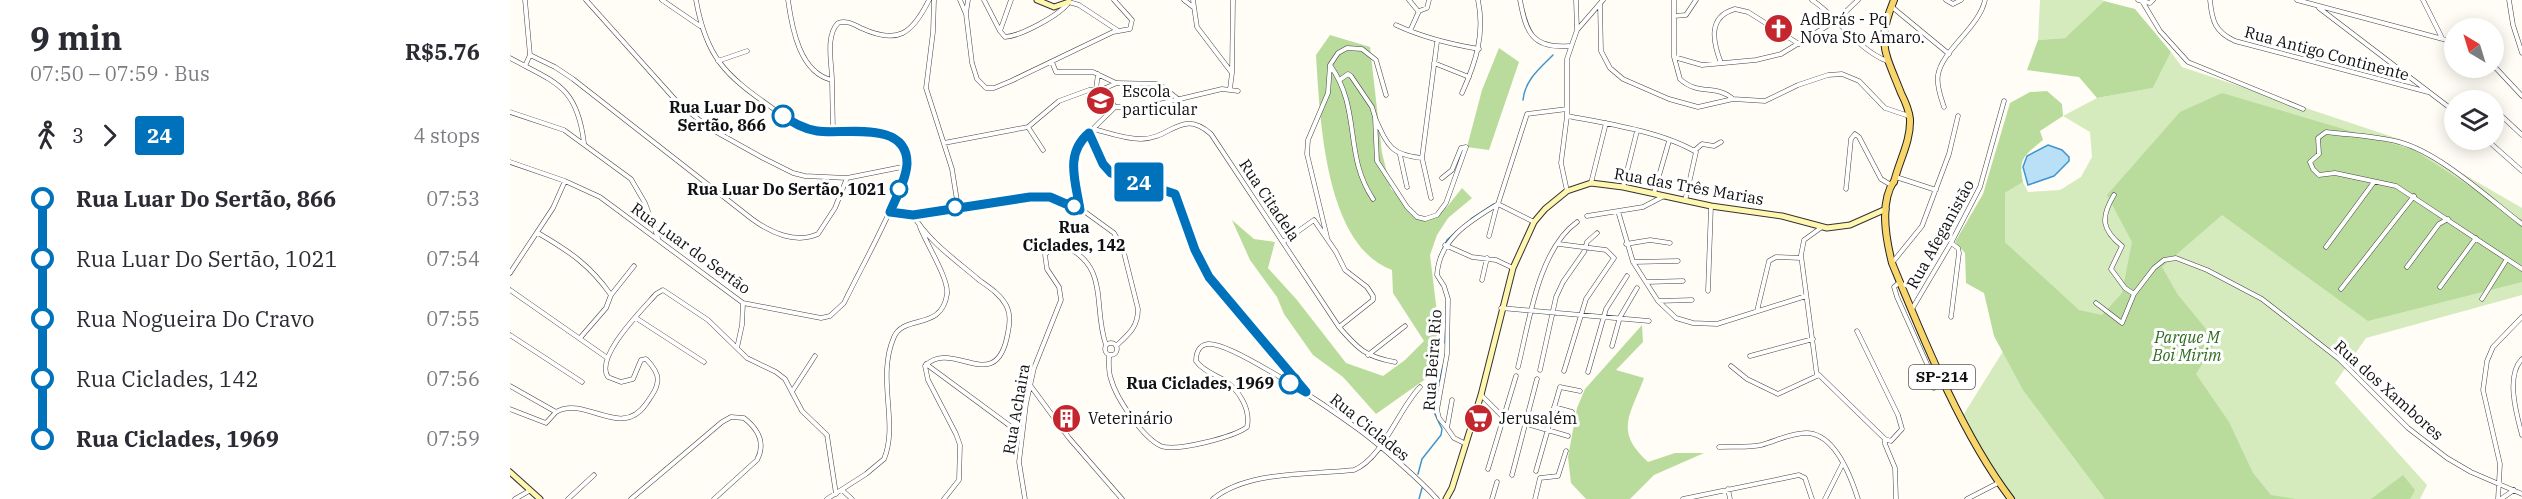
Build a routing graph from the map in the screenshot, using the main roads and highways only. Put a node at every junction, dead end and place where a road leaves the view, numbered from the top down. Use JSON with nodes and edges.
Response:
{"nodes":[{"id":1,"x":1893,"y":3,"type":"edge"},
{"id":2,"x":2011,"y":499,"type":"edge"}],
"edges":[{"from":1,"to":2,"type":"main road","number":"SP-214"}]}
